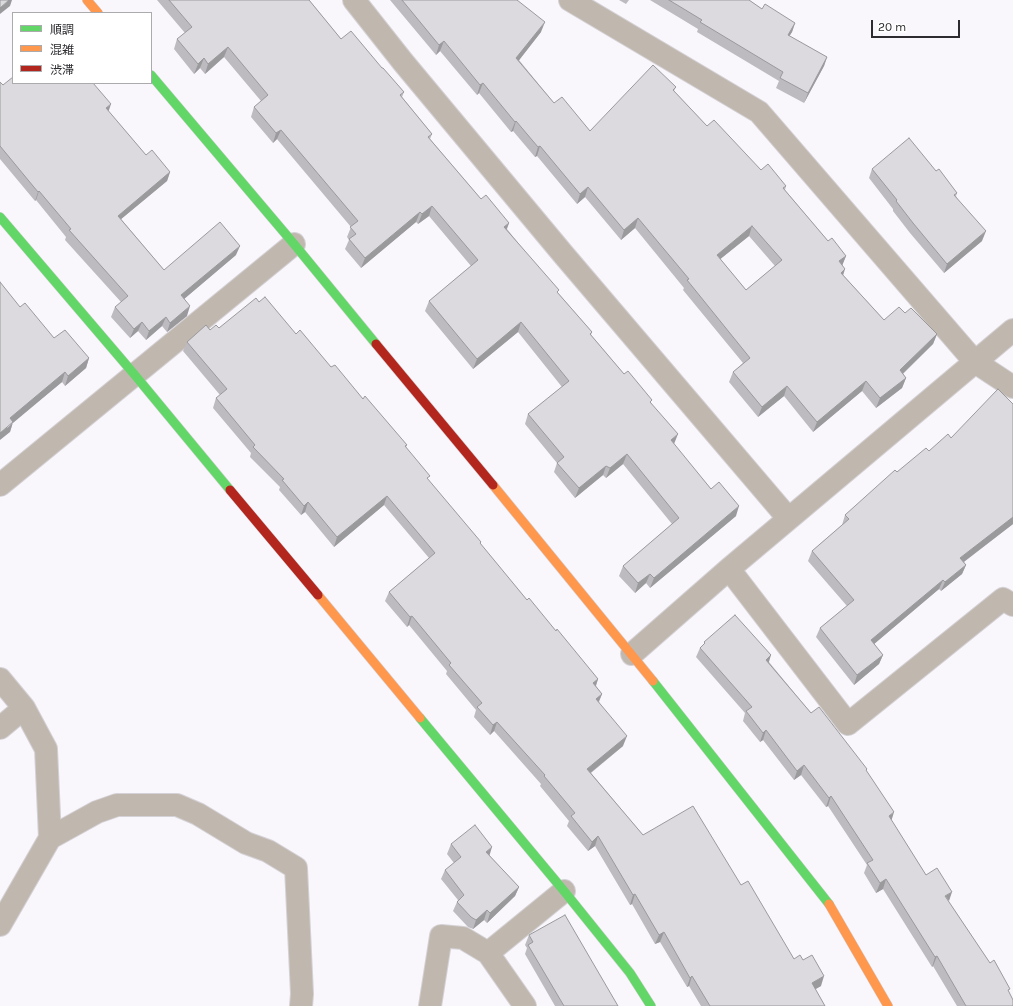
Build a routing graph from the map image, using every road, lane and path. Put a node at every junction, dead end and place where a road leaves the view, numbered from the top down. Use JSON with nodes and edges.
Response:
{"nodes":[{"id":1,"x":87,"y":0,"type":"edge"},
{"id":2,"x":354,"y":0,"type":"edge"},
{"id":3,"x":570,"y":0,"type":"edge"},
{"id":4,"x":97,"y":12,"type":"edge"},
{"id":5,"x":152,"y":76,"type":"edge"},
{"id":6,"x":0,"y":217,"type":"edge"},
{"id":7,"x":294,"y":244,"type":"junction"},
{"id":8,"x":1013,"y":330,"type":"edge"},
{"id":9,"x":975,"y":362,"type":"junction"},
{"id":10,"x":134,"y":374,"type":"junction"},
{"id":11,"x":1013,"y":387,"type":"edge"},
{"id":12,"x":0,"y":485,"type":"edge"},
{"id":13,"x":788,"y":518,"type":"junction"},
{"id":14,"x":729,"y":569,"type":"junction"},
{"id":15,"x":1013,"y":605,"type":"edge"},
{"id":16,"x":632,"y":654,"type":"junction"},
{"id":17,"x":0,"y":680,"type":"edge"},
{"id":18,"x":24,"y":708,"type":"junction"},
{"id":19,"x":0,"y":728,"type":"edge"},
{"id":20,"x":50,"y":838,"type":"junction"},
{"id":21,"x":564,"y":891,"type":"junction"},
{"id":22,"x":0,"y":925,"type":"edge"},
{"id":23,"x":488,"y":953,"type":"junction"},
{"id":24,"x":301,"y":1006,"type":"edge"},
{"id":25,"x":430,"y":1006,"type":"edge"},
{"id":26,"x":525,"y":1006,"type":"edge"},
{"id":27,"x":651,"y":1006,"type":"edge"},
{"id":28,"x":888,"y":1006,"type":"edge"}],
"edges":[{"from":1,"to":4,"type":"street"},
{"from":2,"to":13,"type":"street"},
{"from":3,"to":9,"type":"street"},
{"from":5,"to":7,"type":"street"},
{"from":6,"to":10,"type":"street"},
{"from":7,"to":10,"type":"street"},
{"from":7,"to":16,"type":"street"},
{"from":8,"to":9,"type":"street"},
{"from":9,"to":11,"type":"street"},
{"from":9,"to":13,"type":"street"},
{"from":10,"to":12,"type":"street"},
{"from":10,"to":21,"type":"street"},
{"from":13,"to":14,"type":"street"},
{"from":14,"to":15,"type":"street"},
{"from":14,"to":16,"type":"street"},
{"from":16,"to":28,"type":"street"},
{"from":17,"to":18,"type":"street"},
{"from":18,"to":19,"type":"street"},
{"from":18,"to":20,"type":"street"},
{"from":20,"to":22,"type":"street"},
{"from":20,"to":24,"type":"street"},
{"from":21,"to":23,"type":"street"},
{"from":21,"to":27,"type":"street"},
{"from":23,"to":25,"type":"street"},
{"from":23,"to":26,"type":"street"}]}
